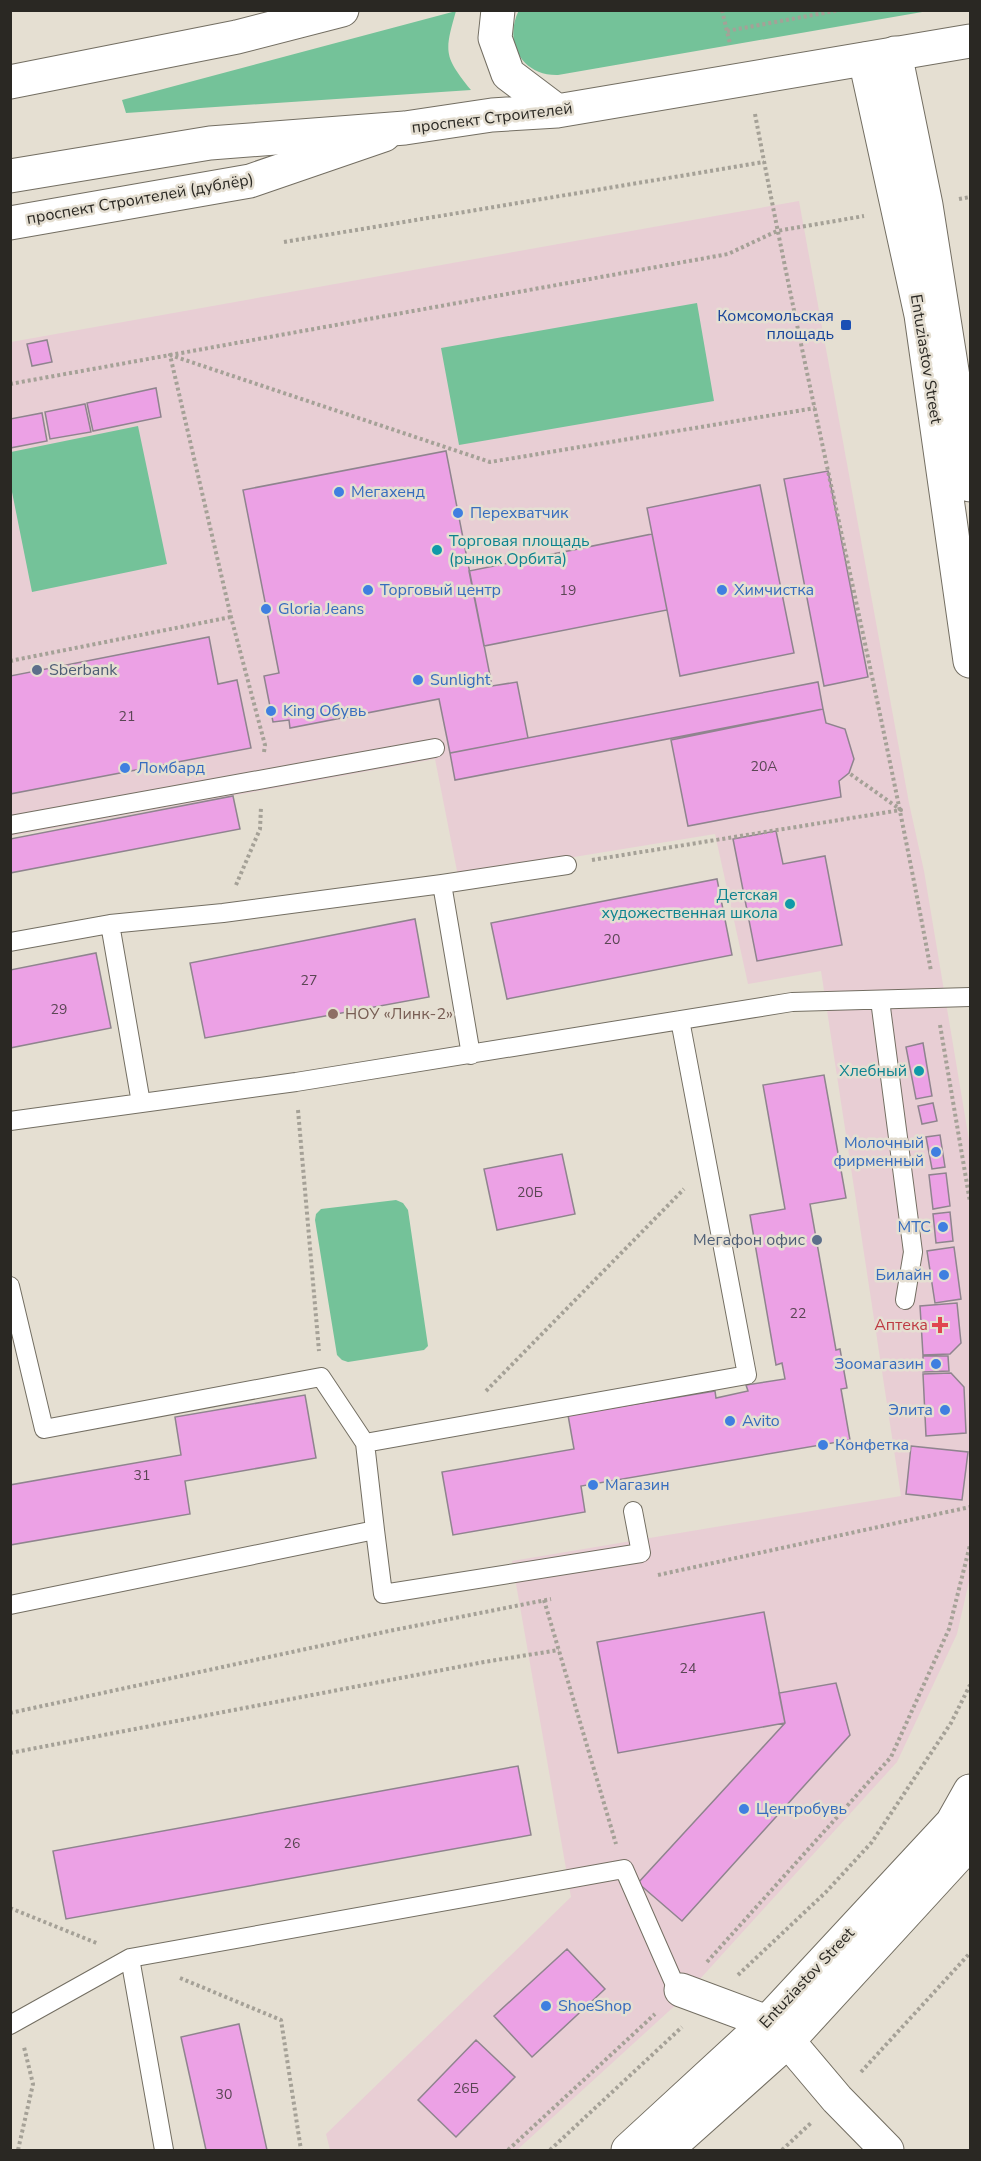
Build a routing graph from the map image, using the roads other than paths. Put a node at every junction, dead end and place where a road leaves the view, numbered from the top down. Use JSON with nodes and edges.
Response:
{"nodes":[{"id":1,"x":342,"y":10,"type":"edge"},
{"id":2,"x":498,"y":10,"type":"edge"},
{"id":3,"x":970,"y":41,"type":"edge"},
{"id":4,"x":880,"y":56,"type":"junction"},
{"id":5,"x":10,"y":82,"type":"edge"},
{"id":6,"x":557,"y":111,"type":"junction"},
{"id":7,"x":405,"y":128,"type":"junction"},
{"id":8,"x":10,"y":176,"type":"edge"},
{"id":9,"x":10,"y":223,"type":"edge"},
{"id":10,"x":970,"y":485,"type":"edge"},
{"id":11,"x":970,"y":662,"type":"edge"},
{"id":12,"x":435,"y":748,"type":"dead end"},
{"id":13,"x":10,"y":825,"type":"edge"},
{"id":14,"x":567,"y":865,"type":"road end"},
{"id":15,"x":442,"y":884,"type":"junction"},
{"id":16,"x":110,"y":924,"type":"junction"},
{"id":17,"x":10,"y":942,"type":"edge"},
{"id":18,"x":970,"y":997,"type":"edge"},
{"id":19,"x":880,"y":1000,"type":"junction"},
{"id":20,"x":680,"y":1020,"type":"junction"},
{"id":21,"x":471,"y":1055,"type":"junction"},
{"id":22,"x":141,"y":1103,"type":"junction"},
{"id":23,"x":10,"y":1121,"type":"edge"},
{"id":24,"x":10,"y":1286,"type":"edge"},
{"id":25,"x":905,"y":1300,"type":"dead end"},
{"id":26,"x":13,"y":1309,"type":"edge"},
{"id":27,"x":365,"y":1443,"type":"junction"},
{"id":28,"x":633,"y":1511,"type":"dead end"},
{"id":29,"x":375,"y":1530,"type":"junction"},
{"id":30,"x":10,"y":1605,"type":"edge"},
{"id":31,"x":970,"y":1791,"type":"edge"},
{"id":32,"x":970,"y":1839,"type":"edge"},
{"id":33,"x":130,"y":1958,"type":"junction"},
{"id":34,"x":696,"y":1995,"type":"joint"},
{"id":35,"x":14,"y":2023,"type":"edge"},
{"id":36,"x":777,"y":2031,"type":"junction"},
{"id":37,"x":164,"y":2151,"type":"edge"},
{"id":38,"x":628,"y":2151,"type":"edge"},
{"id":39,"x":666,"y":2151,"type":"edge"},
{"id":40,"x":887,"y":2151,"type":"edge"}],
"edges":[{"from":1,"to":5,"type":"street"},
{"from":2,"to":6,"type":"street"},
{"from":3,"to":4,"type":"street","name":"проспект Строителей"},
{"from":4,"to":6,"type":"street","name":"проспект Строителей"},
{"from":4,"to":10,"type":"street"},
{"from":4,"to":11,"type":"street","name":"Entuziastov Street"},
{"from":6,"to":7,"type":"street","name":"проспект Строителей"},
{"from":7,"to":8,"type":"street","name":"проспект Строителей"},
{"from":7,"to":9,"type":"street","name":"проспект Строителей (дублёр)"},
{"from":12,"to":13,"type":"lane"},
{"from":14,"to":15,"type":"lane"},
{"from":15,"to":16,"type":"lane"},
{"from":15,"to":21,"type":"lane"},
{"from":16,"to":17,"type":"lane"},
{"from":16,"to":22,"type":"lane"},
{"from":18,"to":19,"type":"lane"},
{"from":19,"to":20,"type":"lane"},
{"from":19,"to":25,"type":"lane"},
{"from":20,"to":21,"type":"lane"},
{"from":20,"to":27,"type":"lane"},
{"from":21,"to":22,"type":"lane"},
{"from":22,"to":23,"type":"lane"},
{"from":24,"to":26,"type":"lane"},
{"from":26,"to":27,"type":"lane"},
{"from":27,"to":29,"type":"lane"},
{"from":28,"to":29,"type":"lane"},
{"from":29,"to":30,"type":"lane"},
{"from":31,"to":36,"type":"street","name":"Entuziastov Street"},
{"from":32,"to":36,"type":"street"},
{"from":33,"to":34,"type":"lane"},
{"from":33,"to":35,"type":"lane"},
{"from":33,"to":37,"type":"lane"},
{"from":34,"to":36,"type":"street"},
{"from":36,"to":38,"type":"street","name":"Entuziastov Street"},
{"from":36,"to":39,"type":"street"},
{"from":36,"to":40,"type":"street"}]}
